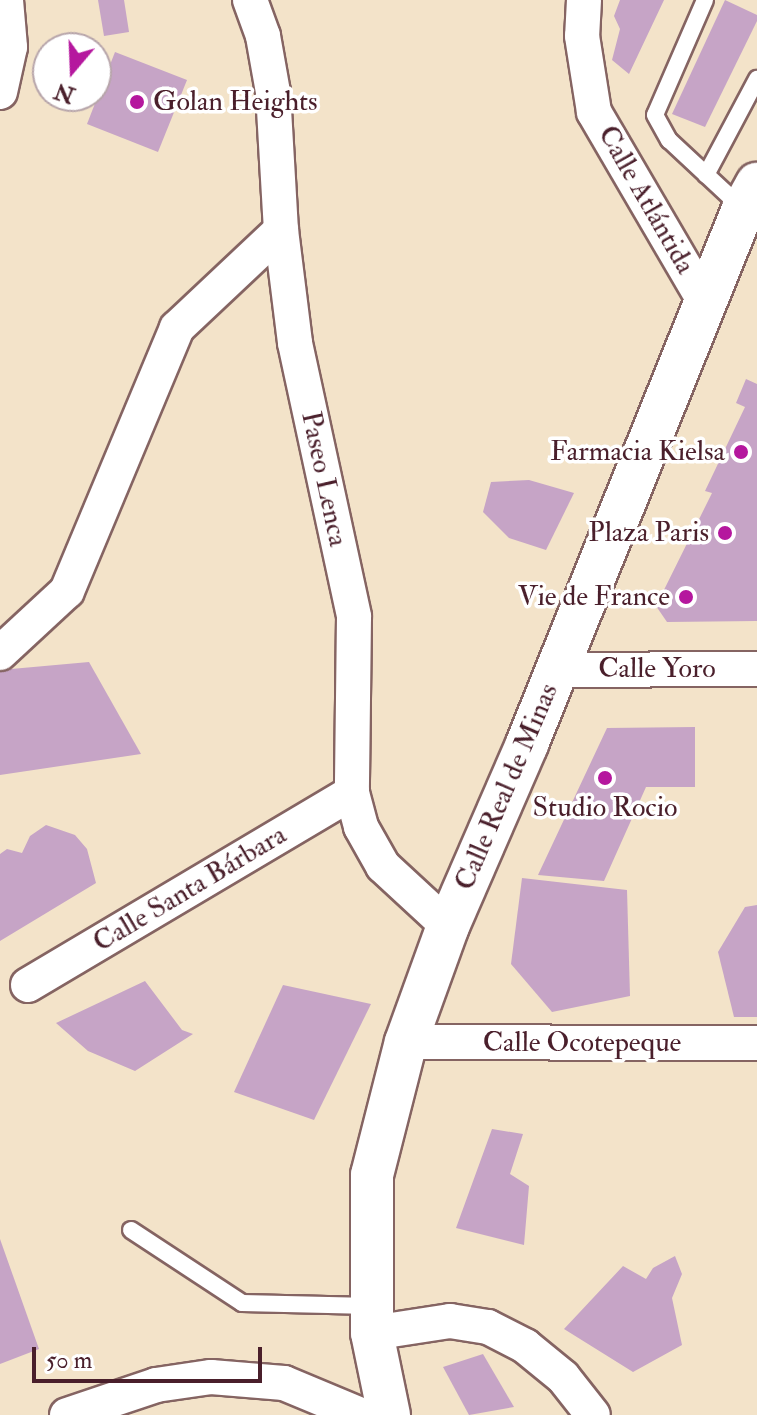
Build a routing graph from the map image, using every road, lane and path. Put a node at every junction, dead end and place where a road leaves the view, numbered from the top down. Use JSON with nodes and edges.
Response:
{"nodes":[{"id":1,"x":6,"y":0,"type":"edge"},
{"id":2,"x":250,"y":0,"type":"edge"},
{"id":3,"x":584,"y":0,"type":"edge"},
{"id":4,"x":705,"y":0,"type":"edge"},
{"id":5,"x":757,"y":79,"type":"edge"},
{"id":6,"x":0,"y":92,"type":"edge"},
{"id":7,"x":706,"y":175,"type":"junction"},
{"id":8,"x":750,"y":197,"type":"edge"},
{"id":9,"x":281,"y":230,"type":"junction"},
{"id":10,"x":705,"y":302,"type":"junction"},
{"id":11,"x":0,"y":653,"type":"edge"},
{"id":12,"x":757,"y":669,"type":"edge"},
{"id":13,"x":557,"y":670,"type":"junction"},
{"id":14,"x":352,"y":793,"type":"junction"},
{"id":15,"x":448,"y":926,"type":"junction"},
{"id":16,"x":28,"y":985,"type":"dead end"},
{"id":17,"x":406,"y":1042,"type":"junction"},
{"id":18,"x":757,"y":1043,"type":"edge"},
{"id":19,"x":131,"y":1230,"type":"dead end"},
{"id":20,"x":372,"y":1319,"type":"junction"},
{"id":21,"x":67,"y":1415,"type":"edge"},
{"id":22,"x":361,"y":1415,"type":"edge"},
{"id":23,"x":389,"y":1415,"type":"edge"},
{"id":24,"x":593,"y":1415,"type":"edge"}],
"edges":[{"from":1,"to":6,"type":"street"},
{"from":2,"to":9,"type":"street","name":"Paseo Lenca"},
{"from":3,"to":10,"type":"street","name":"Calle Atlántida"},
{"from":4,"to":7,"type":"lane"},
{"from":5,"to":7,"type":"lane"},
{"from":7,"to":8,"type":"lane"},
{"from":8,"to":10,"type":"street","name":"Calle Real de Minas"},
{"from":9,"to":11,"type":"street"},
{"from":9,"to":14,"type":"street","name":"Paseo Lenca"},
{"from":10,"to":13,"type":"street","name":"Calle Real de Minas"},
{"from":12,"to":13,"type":"street","name":"Calle Yoro"},
{"from":13,"to":15,"type":"street","name":"Calle Real de Minas"},
{"from":14,"to":15,"type":"street","name":"Paseo Lenca"},
{"from":14,"to":16,"type":"street","name":"Calle Santa Bárbara"},
{"from":15,"to":17,"type":"street","name":"Calle Real de Minas"},
{"from":17,"to":18,"type":"street","name":"Calle Ocotepeque"},
{"from":17,"to":20,"type":"street","name":"Calle Real de Minas"},
{"from":19,"to":20,"type":"lane"},
{"from":20,"to":23,"type":"street","name":"Calle Real de Minas"},
{"from":20,"to":24,"type":"street"},
{"from":21,"to":22,"type":"street"}]}
